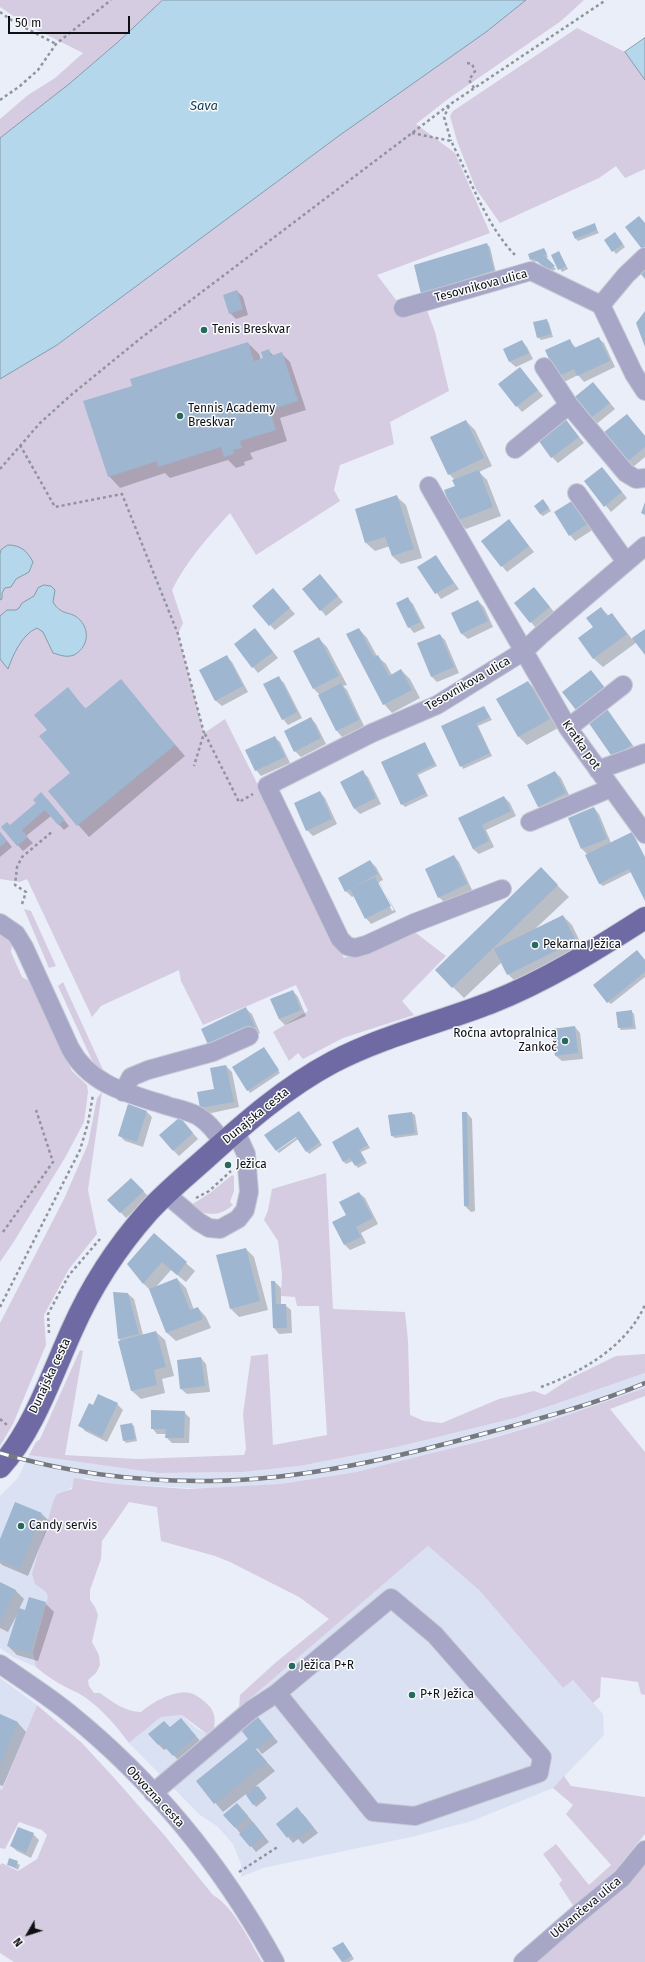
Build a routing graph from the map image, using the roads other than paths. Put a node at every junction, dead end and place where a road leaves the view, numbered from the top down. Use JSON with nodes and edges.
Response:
{"nodes":[{"id":1,"x":645,"y":257,"type":"edge"},
{"id":2,"x":601,"y":305,"type":"junction"},
{"id":3,"x":403,"y":308,"type":"dead end"},
{"id":4,"x":544,"y":367,"type":"dead end"},
{"id":5,"x":639,"y":371,"type":"edge"},
{"id":6,"x":645,"y":391,"type":"edge"},
{"id":7,"x":569,"y":404,"type":"junction"},
{"id":8,"x":514,"y":448,"type":"dead end"},
{"id":9,"x":645,"y":478,"type":"edge"},
{"id":10,"x":429,"y":486,"type":"dead end"},
{"id":11,"x":577,"y":493,"type":"dead end"},
{"id":12,"x":645,"y":546,"type":"edge"},
{"id":13,"x":626,"y":562,"type":"junction"},
{"id":14,"x":524,"y":651,"type":"junction"},
{"id":15,"x":623,"y":685,"type":"dead end"},
{"id":16,"x":568,"y":728,"type":"junction"},
{"id":17,"x":645,"y":754,"type":"edge"},
{"id":18,"x":598,"y":770,"type":"junction"},
{"id":19,"x":611,"y":788,"type":"junction"},
{"id":20,"x":530,"y":822,"type":"dead end"},
{"id":21,"x":645,"y":834,"type":"edge"},
{"id":22,"x":502,"y":889,"type":"dead end"},
{"id":23,"x":645,"y":918,"type":"edge"},
{"id":24,"x":0,"y":923,"type":"edge"},
{"id":25,"x":249,"y":1036,"type":"dead end"},
{"id":26,"x":123,"y":1092,"type":"junction"},
{"id":27,"x":229,"y":1137,"type":"junction"},
{"id":28,"x":166,"y":1194,"type":"junction"},
{"id":29,"x":0,"y":1467,"type":"edge"},
{"id":30,"x":0,"y":1664,"type":"edge"},
{"id":31,"x":277,"y":1693,"type":"junction"},
{"id":32,"x":153,"y":1793,"type":"junction"},
{"id":33,"x":645,"y":1850,"type":"edge"},
{"id":34,"x":275,"y":1962,"type":"edge"},
{"id":35,"x":523,"y":1962,"type":"edge"}],
"edges":[{"from":1,"to":2,"type":"street"},
{"from":2,"to":3,"type":"street","name":"Tesovnikova ulica"},
{"from":2,"to":5,"type":"street"},
{"from":4,"to":7,"type":"street"},
{"from":5,"to":6,"type":"street"},
{"from":7,"to":8,"type":"street"},
{"from":7,"to":9,"type":"street"},
{"from":10,"to":14,"type":"street","name":"Kratka pot"},
{"from":11,"to":13,"type":"street"},
{"from":12,"to":13,"type":"street","name":"Tesovnikova ulica"},
{"from":13,"to":14,"type":"street","name":"Tesovnikova ulica"},
{"from":14,"to":16,"type":"street","name":"Kratka pot"},
{"from":14,"to":22,"type":"street","name":"Tesovnikova ulica"},
{"from":15,"to":16,"type":"street"},
{"from":16,"to":18,"type":"street","name":"Kratka pot"},
{"from":17,"to":18,"type":"street"},
{"from":18,"to":19,"type":"street","name":"Kratka pot"},
{"from":19,"to":20,"type":"street"},
{"from":19,"to":21,"type":"street","name":"Kratka pot"},
{"from":23,"to":27,"type":"main road","name":"Dunajska cesta"},
{"from":24,"to":26,"type":"street"},
{"from":25,"to":26,"type":"street"},
{"from":26,"to":27,"type":"street"},
{"from":27,"to":28,"type":"main road","name":"Dunajska cesta"},
{"from":27,"to":28,"type":"street"},
{"from":28,"to":29,"type":"main road","name":"Dunajska cesta"},
{"from":30,"to":32,"type":"street","name":"Obvozna cesta"},
{"from":31,"to":31,"type":"street"},
{"from":31,"to":32,"type":"street"},
{"from":32,"to":34,"type":"street","name":"Obvozna cesta"},
{"from":33,"to":35,"type":"street","name":"Udvančeva ulica"}]}
